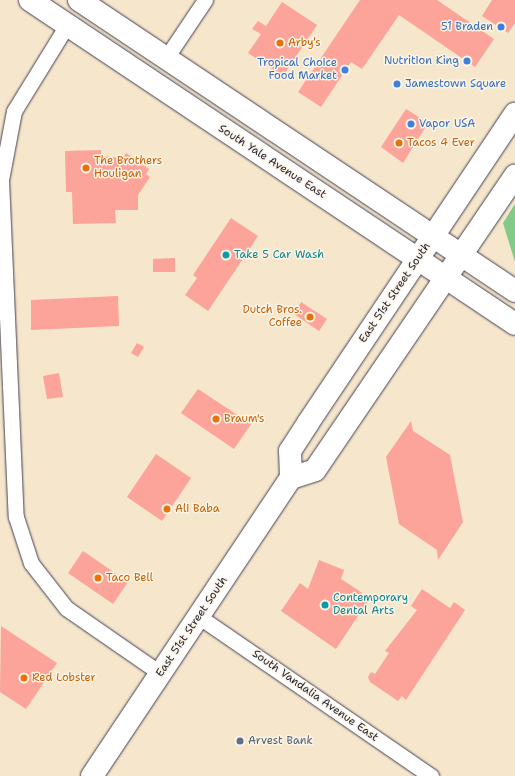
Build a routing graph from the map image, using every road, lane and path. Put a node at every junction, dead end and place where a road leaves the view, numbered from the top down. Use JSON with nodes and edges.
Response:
{"nodes":[{"id":1,"x":30,"y":0,"type":"edge"},
{"id":2,"x":79,"y":0,"type":"edge"},
{"id":3,"x":205,"y":0,"type":"edge"},
{"id":4,"x":67,"y":25,"type":"junction"},
{"id":5,"x":166,"y":58,"type":"junction"},
{"id":6,"x":151,"y":81,"type":"junction"},
{"id":7,"x":515,"y":114,"type":"edge"},
{"id":8,"x":515,"y":176,"type":"edge"},
{"id":9,"x":433,"y":237,"type":"junction"},
{"id":10,"x":461,"y":255,"type":"junction"},
{"id":11,"x":418,"y":260,"type":"junction"},
{"id":12,"x":3,"y":277,"type":"edge"},
{"id":13,"x":446,"y":278,"type":"junction"},
{"id":14,"x":515,"y":291,"type":"edge"},
{"id":15,"x":515,"y":324,"type":"edge"},
{"id":16,"x":292,"y":478,"type":"junction"},
{"id":17,"x":198,"y":616,"type":"junction"},
{"id":18,"x":160,"y":673,"type":"junction"},
{"id":19,"x":92,"y":776,"type":"edge"},
{"id":20,"x":431,"y":776,"type":"edge"}],
"edges":[{"from":1,"to":4,"type":"main road","name":"South Yale Avenue East"},
{"from":2,"to":5,"type":"main road"},
{"from":3,"to":5,"type":"street"},
{"from":4,"to":6,"type":"main road","name":"South Yale Avenue East"},
{"from":4,"to":12,"type":"street"},
{"from":5,"to":6,"type":"main road"},
{"from":5,"to":9,"type":"main road"},
{"from":6,"to":11,"type":"main road","name":"South Yale Avenue East"},
{"from":7,"to":9,"type":"main road","name":"East 51st Street South"},
{"from":8,"to":10,"type":"main road"},
{"from":9,"to":10,"type":"main road"},
{"from":9,"to":11,"type":"main road","name":"East 51st Street South"},
{"from":10,"to":13,"type":"main road"},
{"from":10,"to":14,"type":"main road"},
{"from":11,"to":13,"type":"main road","name":"South Yale Avenue East"},
{"from":11,"to":16,"type":"main road","name":"East 51st Street South"},
{"from":12,"to":18,"type":"street"},
{"from":13,"to":15,"type":"main road","name":"South Yale Avenue East"},
{"from":13,"to":16,"type":"main road"},
{"from":16,"to":17,"type":"main road","name":"East 51st Street South"},
{"from":17,"to":18,"type":"main road","name":"East 51st Street South"},
{"from":17,"to":20,"type":"street","name":"South Vandalia Avenue East"},
{"from":18,"to":19,"type":"main road","name":"East 51st Street South"}]}
